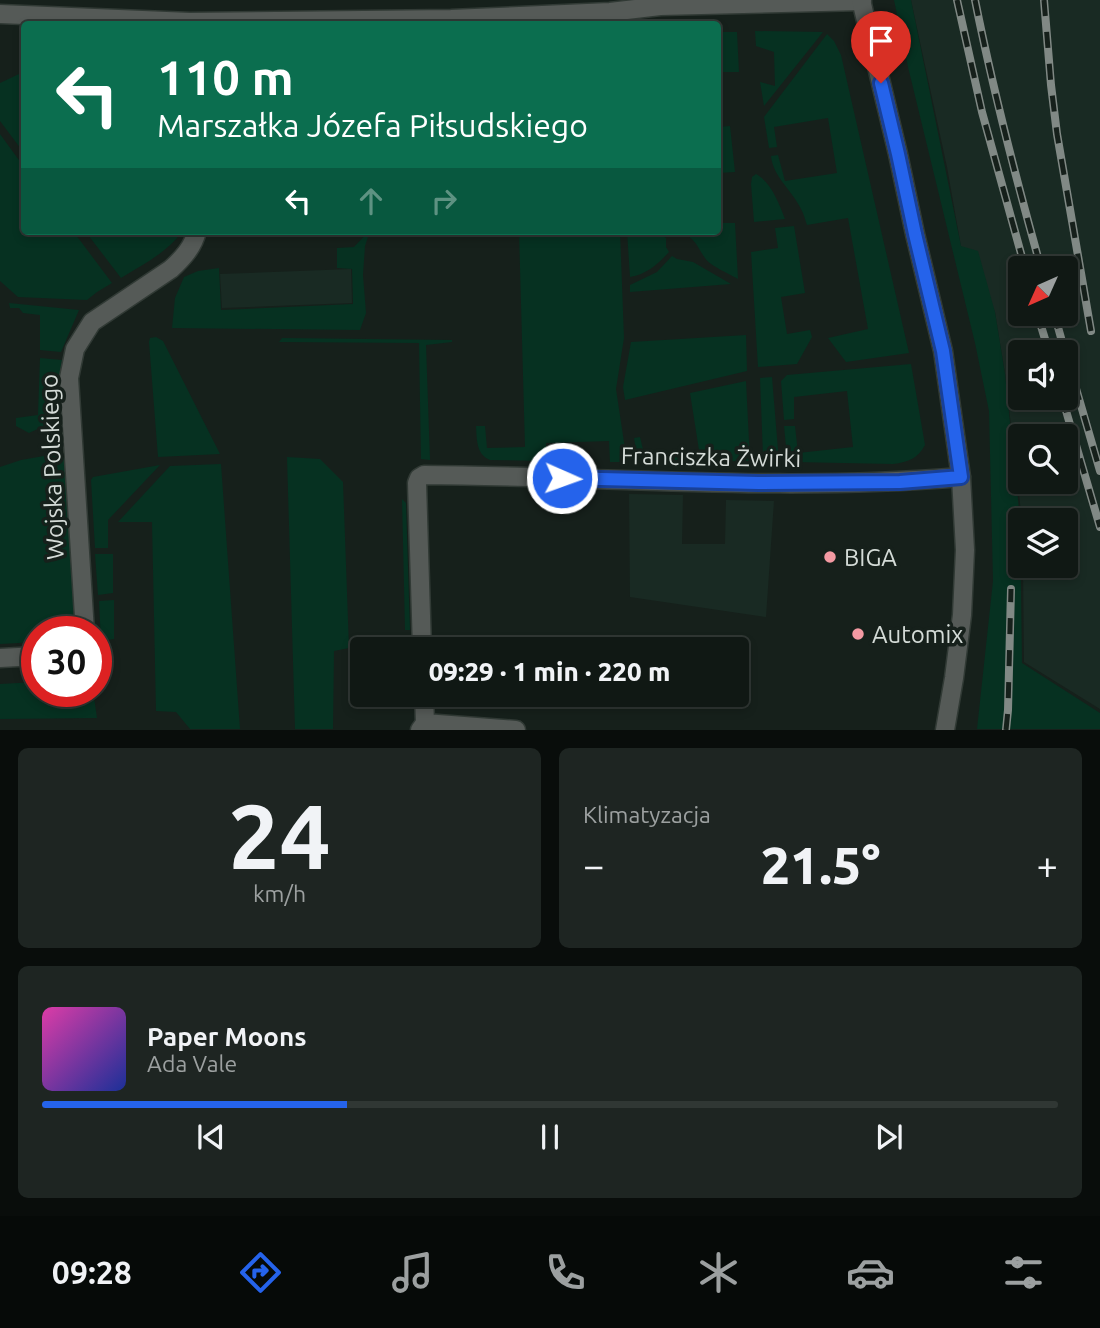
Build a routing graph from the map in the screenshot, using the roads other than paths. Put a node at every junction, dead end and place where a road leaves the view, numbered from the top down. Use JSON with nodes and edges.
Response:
{"nodes":[{"id":1,"x":862,"y":1,"type":"edge"},
{"id":2,"x":0,"y":14,"type":"edge"},
{"id":3,"x":148,"y":21,"type":"edge"},
{"id":4,"x":320,"y":21,"type":"edge"},
{"id":5,"x":196,"y":235,"type":"edge"},
{"id":6,"x":961,"y":477,"type":"junction"},
{"id":7,"x":84,"y":616,"type":"edge"},
{"id":8,"x":422,"y":637,"type":"edge"},
{"id":9,"x":21,"y":657,"type":"edge"},
{"id":10,"x":0,"y":658,"type":"edge"},
{"id":11,"x":423,"y":707,"type":"edge"},
{"id":12,"x":422,"y":726,"type":"edge"},
{"id":13,"x":516,"y":730,"type":"edge"},
{"id":14,"x":945,"y":730,"type":"edge"}],
"edges":[{"from":1,"to":4,"type":"street"},
{"from":1,"to":6,"type":"street"},
{"from":2,"to":3,"type":"street"},
{"from":5,"to":7,"type":"street","name":"Wojska Polskiego"},
{"from":6,"to":8,"type":"street","name":"Franciszka Żwirki"},
{"from":6,"to":14,"type":"street"},
{"from":9,"to":10,"type":"street"},
{"from":11,"to":12,"type":"street"},
{"from":12,"to":13,"type":"street"}]}
